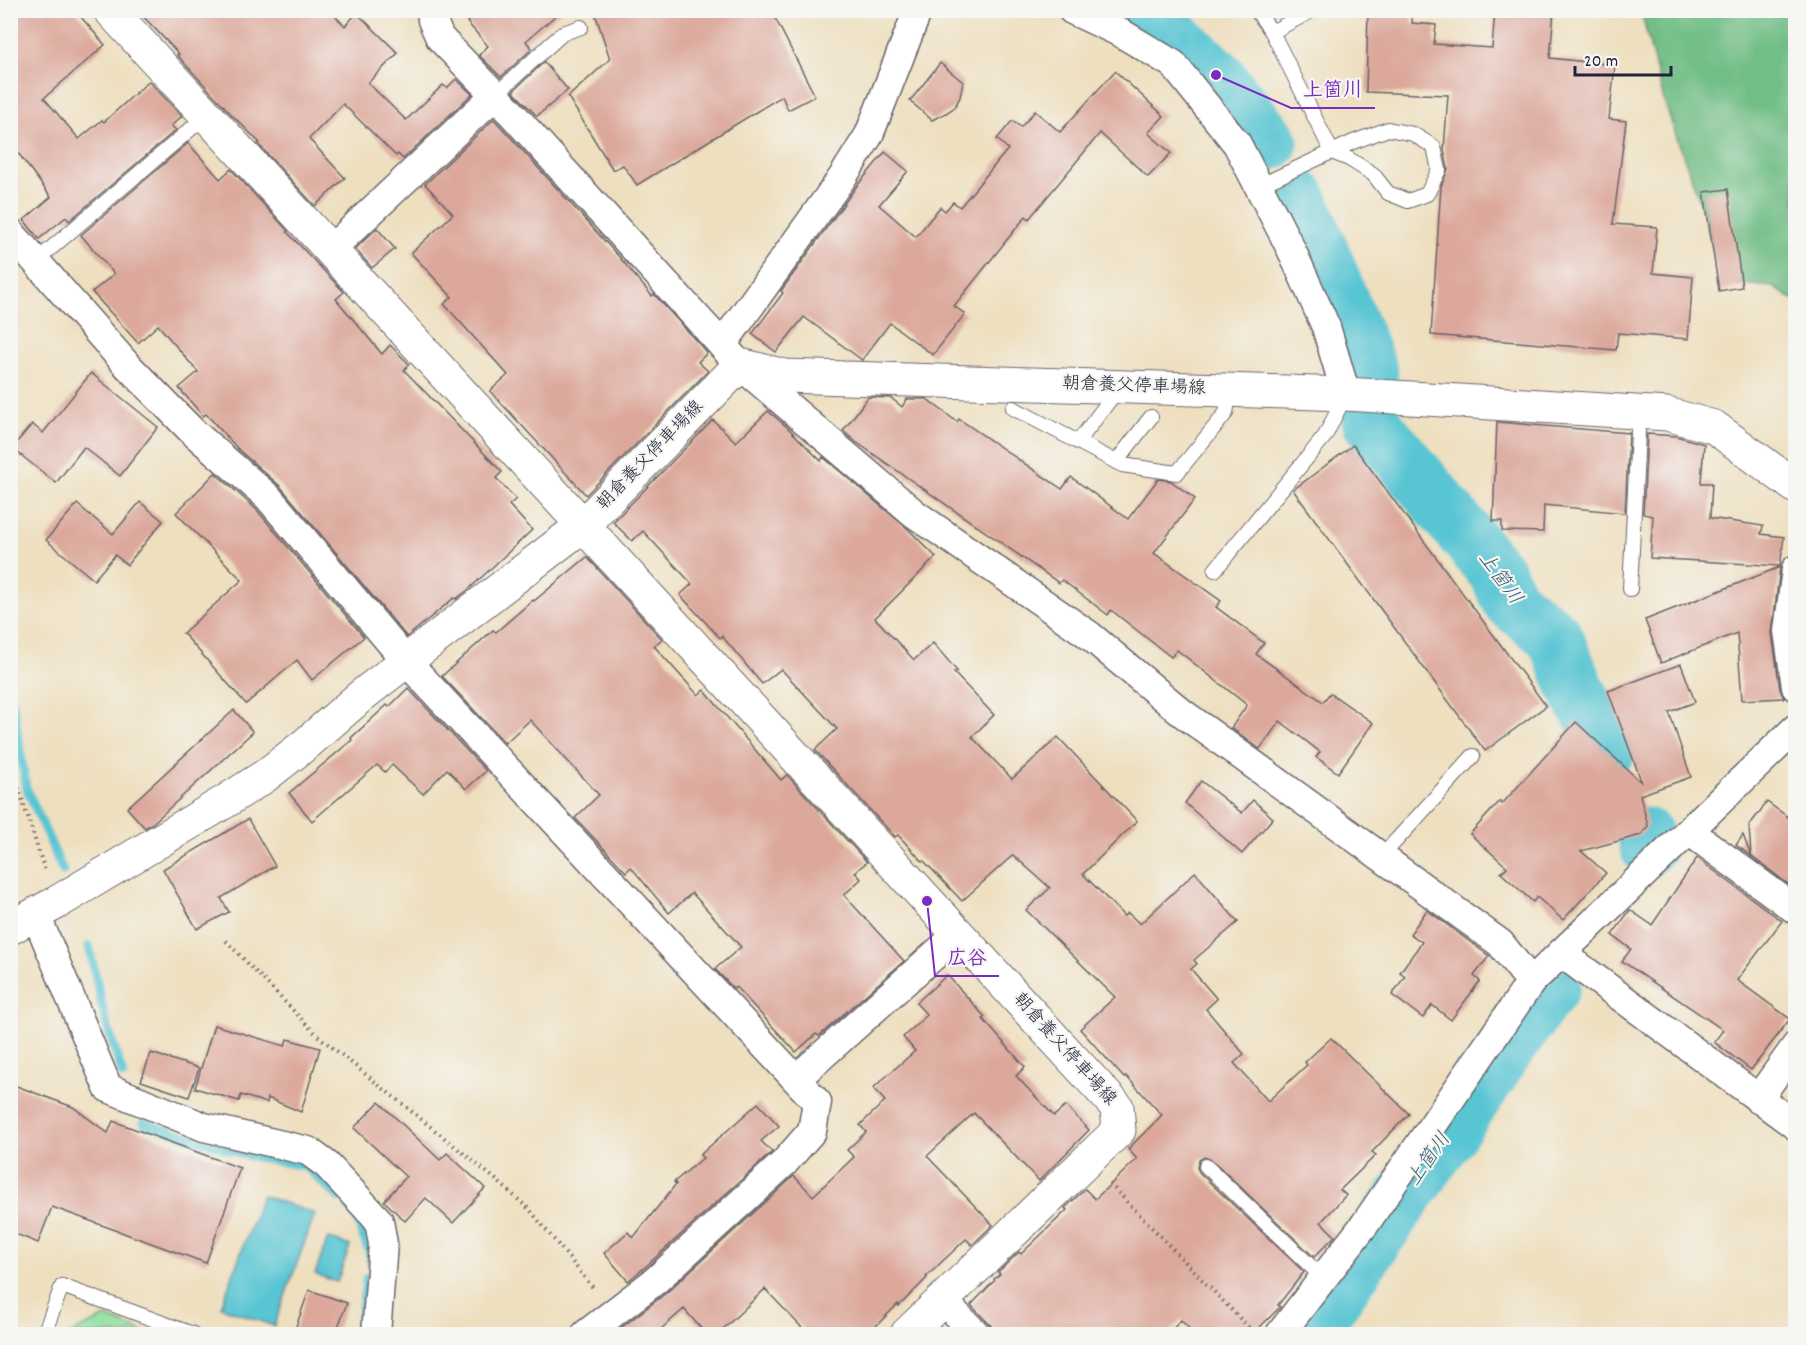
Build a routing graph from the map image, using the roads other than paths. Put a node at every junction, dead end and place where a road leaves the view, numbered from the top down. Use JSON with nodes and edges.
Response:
{"nodes":[{"id":1,"x":110,"y":10,"type":"edge"},
{"id":2,"x":431,"y":10,"type":"edge"},
{"id":3,"x":918,"y":10,"type":"edge"},
{"id":4,"x":1072,"y":10,"type":"edge"},
{"id":5,"x":1256,"y":10,"type":"edge"},
{"id":6,"x":1313,"y":10,"type":"edge"},
{"id":7,"x":581,"y":27,"type":"dead end"},
{"id":8,"x":1272,"y":32,"type":"junction"},
{"id":9,"x":495,"y":95,"type":"junction"},
{"id":10,"x":206,"y":116,"type":"junction"},
{"id":11,"x":1332,"y":152,"type":"junction"},
{"id":12,"x":1259,"y":186,"type":"junction"},
{"id":13,"x":10,"y":232,"type":"edge"},
{"id":14,"x":329,"y":250,"type":"junction"},
{"id":15,"x":36,"y":261,"type":"junction"},
{"id":16,"x":731,"y":355,"type":"junction"},
{"id":17,"x":1120,"y":386,"type":"junction"},
{"id":18,"x":1230,"y":390,"type":"junction"},
{"id":19,"x":1346,"y":394,"type":"junction"},
{"id":20,"x":1013,"y":408,"type":"dead end"},
{"id":21,"x":1639,"y":413,"type":"junction"},
{"id":22,"x":1151,"y":417,"type":"dead end"},
{"id":23,"x":1078,"y":442,"type":"junction"},
{"id":24,"x":1116,"y":462,"type":"junction"},
{"id":25,"x":1796,"y":487,"type":"edge"},
{"id":26,"x":582,"y":526,"type":"junction"},
{"id":27,"x":1796,"y":569,"type":"edge"},
{"id":28,"x":1215,"y":570,"type":"dead end"},
{"id":29,"x":1630,"y":589,"type":"dead end"},
{"id":30,"x":406,"y":661,"type":"junction"},
{"id":31,"x":1796,"y":687,"type":"edge"},
{"id":32,"x":1796,"y":728,"type":"edge"},
{"id":33,"x":1473,"y":756,"type":"dead end"},
{"id":34,"x":1689,"y":831,"type":"junction"},
{"id":35,"x":1381,"y":856,"type":"junction"},
{"id":36,"x":1796,"y":910,"type":"edge"},
{"id":37,"x":34,"y":915,"type":"edge"},
{"id":38,"x":958,"y":934,"type":"junction"},
{"id":39,"x":1561,"y":953,"type":"junction"},
{"id":40,"x":1531,"y":982,"type":"junction"},
{"id":41,"x":1796,"y":1046,"type":"edge"},
{"id":42,"x":796,"y":1079,"type":"junction"},
{"id":43,"x":1758,"y":1099,"type":"junction"},
{"id":44,"x":1796,"y":1126,"type":"edge"},
{"id":45,"x":1206,"y":1166,"type":"dead end"},
{"id":46,"x":1323,"y":1278,"type":"junction"},
{"id":47,"x":942,"y":1300,"type":"junction"},
{"id":48,"x":44,"y":1335,"type":"edge"},
{"id":49,"x":193,"y":1335,"type":"edge"},
{"id":50,"x":376,"y":1335,"type":"edge"},
{"id":51,"x":586,"y":1335,"type":"edge"},
{"id":52,"x":907,"y":1335,"type":"edge"},
{"id":53,"x":976,"y":1335,"type":"edge"},
{"id":54,"x":1280,"y":1335,"type":"edge"}],
"edges":[{"from":1,"to":10,"type":"main road"},
{"from":2,"to":9,"type":"street"},
{"from":3,"to":16,"type":"street"},
{"from":4,"to":12,"type":"street"},
{"from":5,"to":8,"type":"lane"},
{"from":6,"to":8,"type":"lane"},
{"from":7,"to":9,"type":"lane"},
{"from":8,"to":11,"type":"lane"},
{"from":9,"to":14,"type":"street"},
{"from":9,"to":16,"type":"street"},
{"from":10,"to":14,"type":"main road"},
{"from":10,"to":15,"type":"lane"},
{"from":11,"to":11,"type":"lane"},
{"from":11,"to":12,"type":"lane"},
{"from":12,"to":19,"type":"street"},
{"from":13,"to":15,"type":"street"},
{"from":14,"to":26,"type":"main road"},
{"from":15,"to":30,"type":"street"},
{"from":16,"to":17,"type":"main road","name":"朝倉養父停車場線"},
{"from":16,"to":26,"type":"main road","name":"朝倉養父停車場線"},
{"from":16,"to":35,"type":"street"},
{"from":17,"to":18,"type":"main road","name":"朝倉養父停車場線"},
{"from":17,"to":23,"type":"lane"},
{"from":18,"to":19,"type":"main road","name":"朝倉養父停車場線"},
{"from":18,"to":24,"type":"lane"},
{"from":19,"to":21,"type":"main road","name":"朝倉養父停車場線"},
{"from":19,"to":28,"type":"lane"},
{"from":20,"to":23,"type":"lane"},
{"from":21,"to":25,"type":"main road","name":"朝倉養父停車場線"},
{"from":21,"to":29,"type":"lane"},
{"from":22,"to":24,"type":"lane"},
{"from":23,"to":24,"type":"lane"},
{"from":26,"to":30,"type":"main road"},
{"from":26,"to":38,"type":"main road","name":"朝倉養父停車場線"},
{"from":27,"to":31,"type":"street"},
{"from":30,"to":37,"type":"main road"},
{"from":30,"to":42,"type":"street"},
{"from":32,"to":34,"type":"street"},
{"from":33,"to":35,"type":"lane"},
{"from":34,"to":36,"type":"street"},
{"from":34,"to":39,"type":"street"},
{"from":35,"to":40,"type":"street"},
{"from":37,"to":50,"type":"street"},
{"from":38,"to":42,"type":"street"},
{"from":38,"to":47,"type":"main road","name":"朝倉養父停車場線"},
{"from":39,"to":40,"type":"street"},
{"from":39,"to":43,"type":"street"},
{"from":40,"to":46,"type":"street"},
{"from":41,"to":43,"type":"street"},
{"from":42,"to":51,"type":"street"},
{"from":43,"to":44,"type":"street"},
{"from":45,"to":46,"type":"lane"},
{"from":46,"to":54,"type":"street"},
{"from":47,"to":52,"type":"main road","name":"朝倉養父停車場線"},
{"from":47,"to":53,"type":"street"},
{"from":48,"to":49,"type":"lane"}]}
